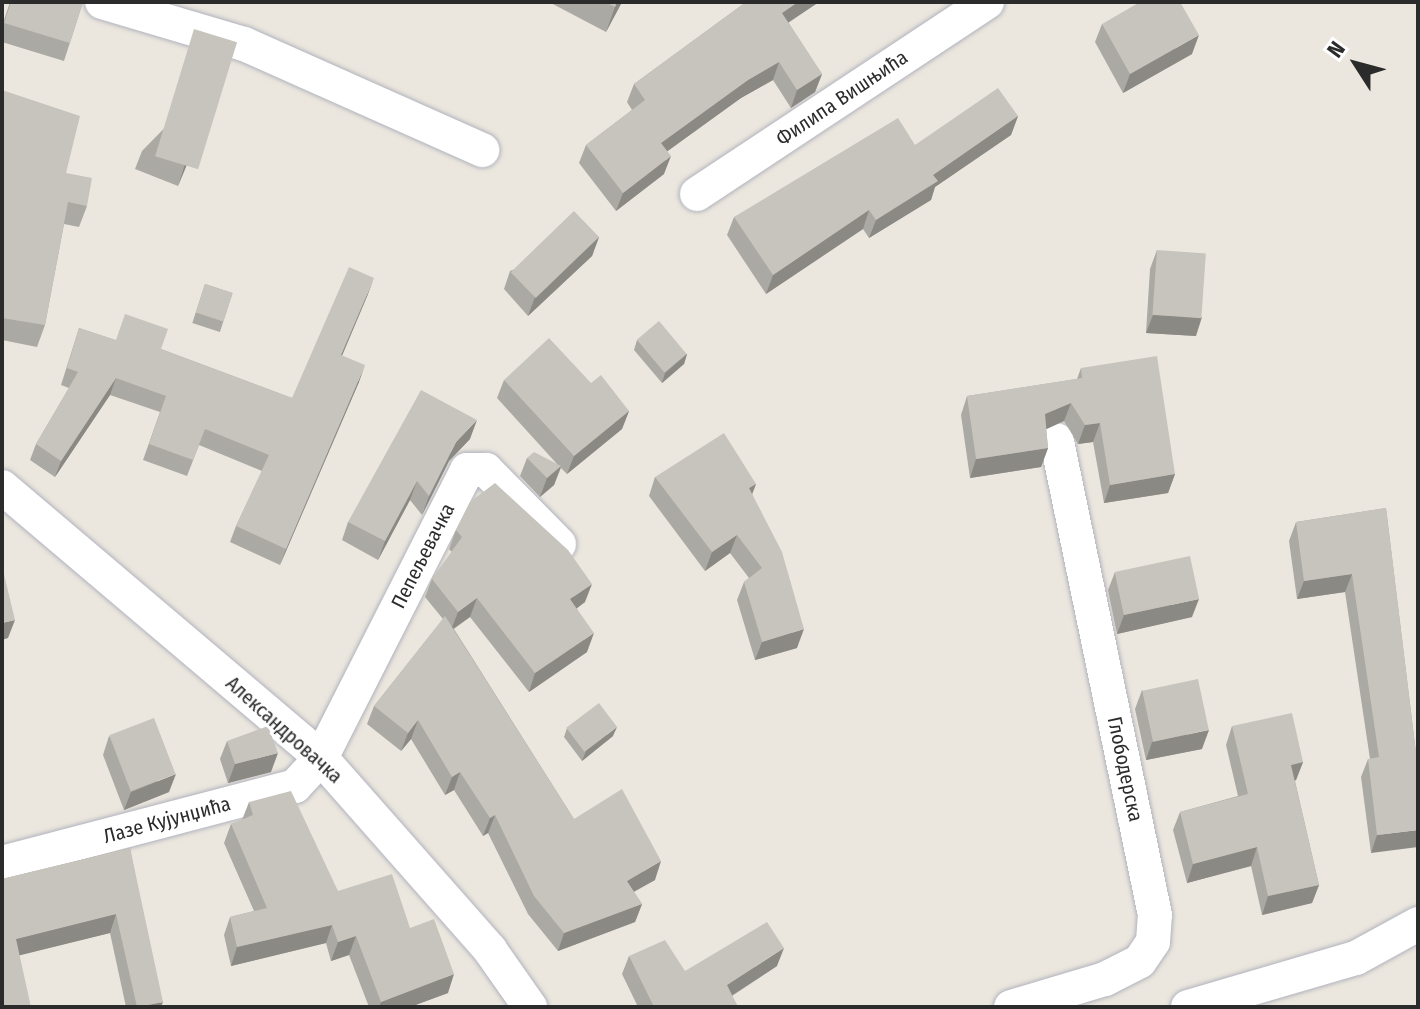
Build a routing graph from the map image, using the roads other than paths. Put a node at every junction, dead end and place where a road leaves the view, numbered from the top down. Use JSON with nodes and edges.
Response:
{"nodes":[{"id":1,"x":102,"y":2,"type":"edge"},
{"id":2,"x":987,"y":2,"type":"edge"},
{"id":3,"x":482,"y":150,"type":"dead end"},
{"id":4,"x":697,"y":194,"type":"dead end"},
{"id":5,"x":1057,"y":440,"type":"dead end"},
{"id":6,"x":2,"y":487,"type":"edge"},
{"id":7,"x":563,"y":549,"type":"edge"},
{"id":8,"x":321,"y":758,"type":"junction"},
{"id":9,"x":2,"y":863,"type":"edge"},
{"id":10,"x":1418,"y":924,"type":"edge"},
{"id":11,"x":530,"y":1007,"type":"edge"},
{"id":12,"x":1011,"y":1007,"type":"edge"},
{"id":13,"x":1188,"y":1007,"type":"edge"}],
"edges":[{"from":1,"to":3,"type":"street"},
{"from":2,"to":4,"type":"street","name":"Филипа Вишњића"},
{"from":5,"to":12,"type":"street","name":"Глободерска"},
{"from":6,"to":8,"type":"street","name":"Александровачка"},
{"from":7,"to":8,"type":"street","name":"Пепељевачка"},
{"from":8,"to":9,"type":"street","name":"Лазе Кујунџића"},
{"from":8,"to":11,"type":"street","name":"Александровачка"},
{"from":10,"to":13,"type":"street"}]}
